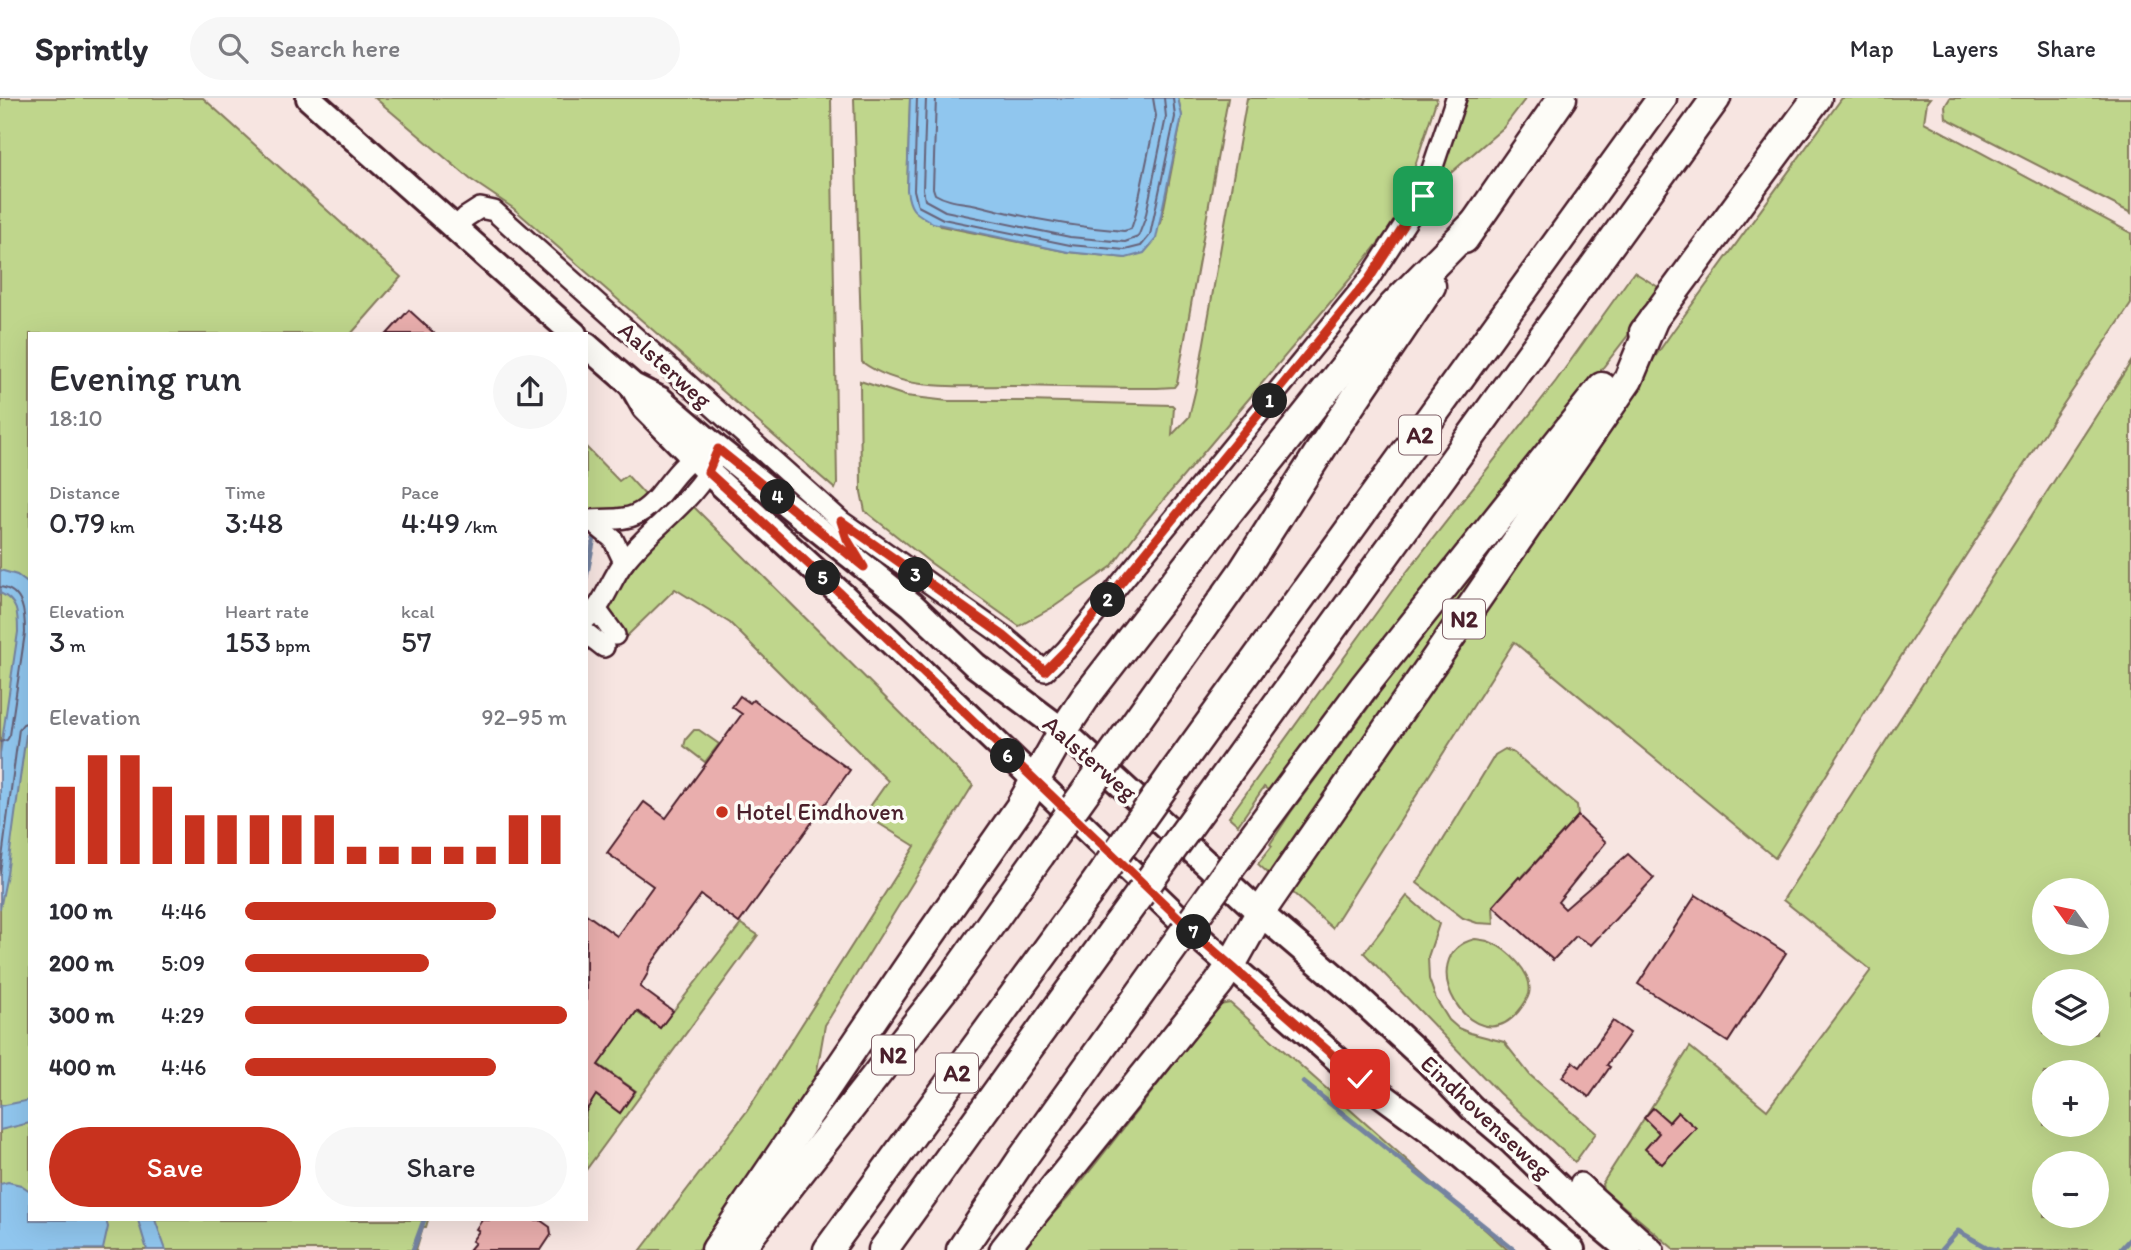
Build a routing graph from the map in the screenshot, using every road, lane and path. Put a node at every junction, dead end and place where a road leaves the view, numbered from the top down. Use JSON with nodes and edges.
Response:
{"nodes":[{"id":1,"x":309,"y":98,"type":"edge"},
{"id":2,"x":1457,"y":98,"type":"edge"},
{"id":3,"x":1562,"y":98,"type":"edge"},
{"id":4,"x":1662,"y":98,"type":"edge"},
{"id":5,"x":1716,"y":98,"type":"edge"},
{"id":6,"x":1816,"y":98,"type":"edge"},
{"id":7,"x":1475,"y":223,"type":"junction"},
{"id":8,"x":455,"y":228,"type":"junction"},
{"id":9,"x":1654,"y":318,"type":"junction"},
{"id":10,"x":572,"y":332,"type":"edge"},
{"id":11,"x":588,"y":347,"type":"edge"},
{"id":12,"x":707,"y":459,"type":"junction"},
{"id":13,"x":588,"y":520,"type":"edge"},
{"id":14,"x":841,"y":521,"type":"junction"},
{"id":15,"x":624,"y":562,"type":"junction"},
{"id":16,"x":864,"y":567,"type":"junction"},
{"id":17,"x":591,"y":614,"type":"edge"},
{"id":18,"x":588,"y":634,"type":"edge"},
{"id":19,"x":1063,"y":731,"type":"junction"},
{"id":20,"x":1035,"y":781,"type":"junction"},
{"id":21,"x":1260,"y":913,"type":"junction"},
{"id":22,"x":1311,"y":956,"type":"joint"},
{"id":23,"x":1231,"y":965,"type":"junction"},
{"id":24,"x":1266,"y":997,"type":"joint"},
{"id":25,"x":1580,"y":1183,"type":"dead end"},
{"id":26,"x":716,"y":1250,"type":"edge"},
{"id":27,"x":739,"y":1250,"type":"edge"},
{"id":28,"x":828,"y":1250,"type":"edge"},
{"id":29,"x":883,"y":1250,"type":"edge"},
{"id":30,"x":961,"y":1250,"type":"edge"},
{"id":31,"x":1004,"y":1250,"type":"edge"},
{"id":32,"x":1572,"y":1250,"type":"edge"},
{"id":33,"x":1629,"y":1250,"type":"edge"},
{"id":34,"x":1654,"y":1250,"type":"edge"}],
"edges":[{"from":1,"to":8,"type":"main road"},
{"from":2,"to":14,"type":"street","name":"Aalsterweg"},
{"from":3,"to":7,"type":"highway","number":"N2"},
{"from":4,"to":28,"type":"highway","number":"A2","bridge":true},
{"from":5,"to":29,"type":"highway","number":"A2","bridge":true},
{"from":6,"to":9,"type":"highway","number":"N2"},
{"from":7,"to":19,"type":"highway","number":"N2"},
{"from":7,"to":27,"type":"highway","number":"N2","bridge":true},
{"from":8,"to":10,"type":"main road"},
{"from":8,"to":14,"type":"street","name":"Aalsterweg"},
{"from":9,"to":21,"type":"highway","number":"N2"},
{"from":9,"to":30,"type":"highway","number":"N2","bridge":true},
{"from":11,"to":12,"type":"main road","name":"Aalsterweg"},
{"from":12,"to":13,"type":"street"},
{"from":12,"to":15,"type":"street"},
{"from":12,"to":16,"type":"main road","name":"Aalsterweg"},
{"from":12,"to":20,"type":"main road","name":"Aalsterweg"},
{"from":13,"to":15,"type":"street"},
{"from":14,"to":16,"type":"street","name":"Aalsterweg"},
{"from":15,"to":17,"type":"street"},
{"from":16,"to":19,"type":"main road","name":"Aalsterweg"},
{"from":17,"to":18,"type":"street"},
{"from":19,"to":20,"type":"highway"},
{"from":19,"to":21,"type":"main road","name":"Aalsterweg"},
{"from":20,"to":23,"type":"main road","name":"Aalsterweg"},
{"from":20,"to":26,"type":"highway","number":"N2"},
{"from":21,"to":22,"type":"main road","name":"Aalsterweg"},
{"from":21,"to":23,"type":"highway"},
{"from":22,"to":33,"type":"main road","name":"Eindhovenseweg"},
{"from":23,"to":24,"type":"main road","name":"Aalsterweg"},
{"from":23,"to":31,"type":"highway"},
{"from":24,"to":32,"type":"main road","name":"Eindhovenseweg"},
{"from":25,"to":34,"type":"street","name":"Eindhovenseweg"}]}
